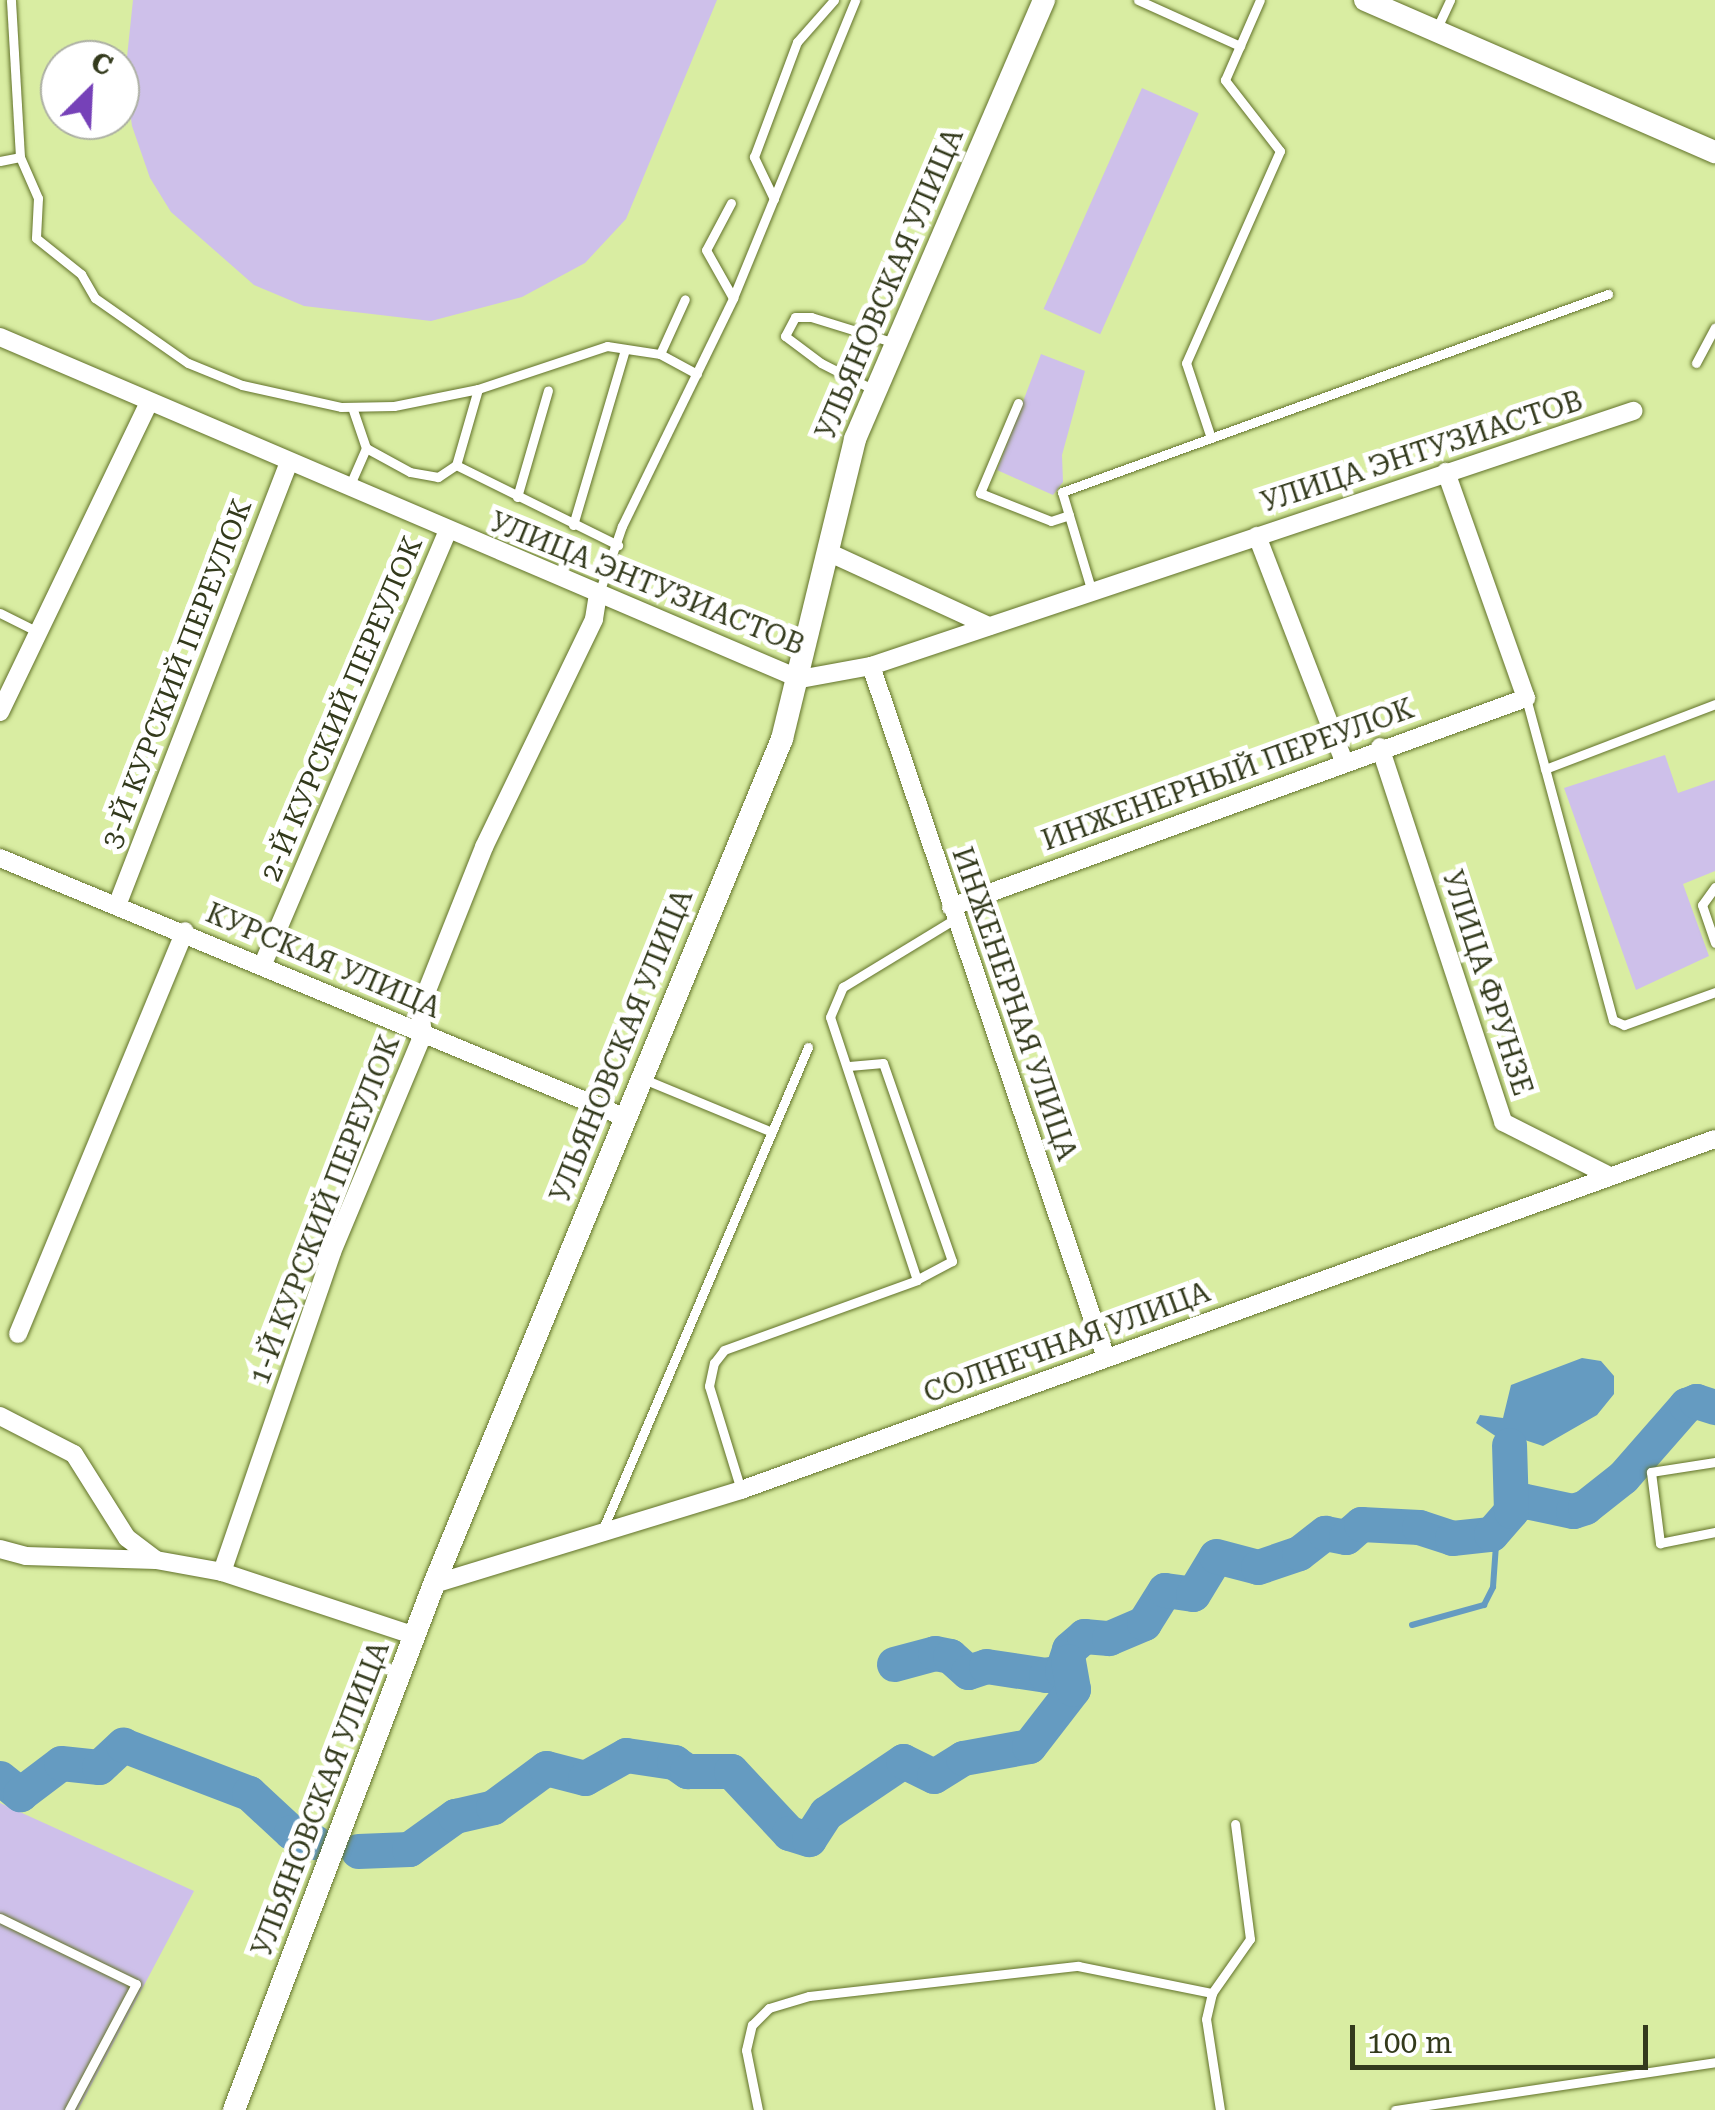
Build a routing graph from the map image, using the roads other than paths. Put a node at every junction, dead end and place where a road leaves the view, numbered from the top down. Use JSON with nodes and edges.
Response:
{"nodes":[{"id":1,"x":12,"y":0,"type":"edge"},
{"id":2,"x":834,"y":0,"type":"edge"},
{"id":3,"x":855,"y":0,"type":"edge"},
{"id":4,"x":1044,"y":0,"type":"edge"},
{"id":5,"x":1138,"y":0,"type":"edge"},
{"id":6,"x":1260,"y":0,"type":"edge"},
{"id":7,"x":1365,"y":0,"type":"edge"},
{"id":8,"x":1450,"y":0,"type":"edge"},
{"id":9,"x":1436,"y":30,"type":"junction"},
{"id":10,"x":1240,"y":46,"type":"junction"},
{"id":11,"x":1715,"y":152,"type":"edge"},
{"id":12,"x":20,"y":158,"type":"junction"},
{"id":13,"x":0,"y":161,"type":"edge"},
{"id":14,"x":774,"y":199,"type":"junction"},
{"id":15,"x":732,"y":203,"type":"dead end"},
{"id":16,"x":1608,"y":294,"type":"dead end"},
{"id":17,"x":733,"y":298,"type":"junction"},
{"id":18,"x":686,"y":300,"type":"dead end"},
{"id":19,"x":1715,"y":328,"type":"edge"},
{"id":20,"x":0,"y":337,"type":"edge"},
{"id":21,"x":895,"y":342,"type":"junction"},
{"id":22,"x":625,"y":350,"type":"junction"},
{"id":23,"x":660,"y":354,"type":"junction"},
{"id":24,"x":1696,"y":363,"type":"dead end"},
{"id":25,"x":697,"y":374,"type":"junction"},
{"id":26,"x":478,"y":389,"type":"junction"},
{"id":27,"x":548,"y":390,"type":"dead end"},
{"id":28,"x":874,"y":390,"type":"junction"},
{"id":29,"x":1018,"y":403,"type":"dead end"},
{"id":30,"x":148,"y":405,"type":"junction"},
{"id":31,"x":352,"y":408,"type":"junction"},
{"id":32,"x":1632,"y":411,"type":"dead end"},
{"id":33,"x":1211,"y":438,"type":"junction"},
{"id":34,"x":366,"y":448,"type":"junction"},
{"id":35,"x":288,"y":465,"type":"junction"},
{"id":36,"x":456,"y":465,"type":"junction"},
{"id":37,"x":1446,"y":472,"type":"junction"},
{"id":38,"x":348,"y":490,"type":"junction"},
{"id":39,"x":517,"y":497,"type":"junction"},
{"id":40,"x":1069,"y":514,"type":"junction"},
{"id":41,"x":573,"y":525,"type":"junction"},
{"id":42,"x":448,"y":531,"type":"junction"},
{"id":43,"x":1257,"y":536,"type":"junction"},
{"id":44,"x":618,"y":544,"type":"junction"},
{"id":45,"x":830,"y":553,"type":"junction"},
{"id":46,"x":1092,"y":592,"type":"junction"},
{"id":47,"x":598,"y":595,"type":"junction"},
{"id":48,"x":0,"y":613,"type":"edge"},
{"id":49,"x":989,"y":626,"type":"junction"},
{"id":50,"x":38,"y":632,"type":"junction"},
{"id":51,"x":871,"y":666,"type":"junction"},
{"id":52,"x":800,"y":679,"type":"junction"},
{"id":53,"x":1526,"y":698,"type":"junction"},
{"id":54,"x":1715,"y":704,"type":"edge"},
{"id":55,"x":0,"y":712,"type":"edge"},
{"id":56,"x":1380,"y":747,"type":"junction"},
{"id":57,"x":1343,"y":759,"type":"junction"},
{"id":58,"x":1545,"y":769,"type":"junction"},
{"id":59,"x":0,"y":858,"type":"edge"},
{"id":60,"x":1715,"y":887,"type":"edge"},
{"id":61,"x":118,"y":904,"type":"junction"},
{"id":62,"x":953,"y":913,"type":"junction"},
{"id":63,"x":185,"y":931,"type":"junction"},
{"id":64,"x":1715,"y":943,"type":"edge"},
{"id":65,"x":264,"y":964,"type":"junction"},
{"id":66,"x":1715,"y":992,"type":"edge"},
{"id":67,"x":422,"y":1034,"type":"junction"},
{"id":68,"x":808,"y":1046,"type":"dead end"},
{"id":69,"x":849,"y":1066,"type":"junction"},
{"id":70,"x":640,"y":1078,"type":"junction"},
{"id":71,"x":624,"y":1117,"type":"junction"},
{"id":72,"x":772,"y":1132,"type":"junction"},
{"id":73,"x":1715,"y":1138,"type":"edge"},
{"id":74,"x":1610,"y":1176,"type":"junction"},
{"id":75,"x":917,"y":1280,"type":"junction"},
{"id":76,"x":18,"y":1334,"type":"dead end"},
{"id":77,"x":1106,"y":1358,"type":"junction"},
{"id":78,"x":0,"y":1416,"type":"edge"},
{"id":79,"x":1715,"y":1462,"type":"edge"},
{"id":80,"x":741,"y":1490,"type":"junction"},
{"id":81,"x":1715,"y":1532,"type":"edge"},
{"id":82,"x":599,"y":1538,"type":"junction"},
{"id":83,"x":0,"y":1549,"type":"edge"},
{"id":84,"x":156,"y":1560,"type":"junction"},
{"id":85,"x":222,"y":1572,"type":"junction"},
{"id":86,"x":434,"y":1584,"type":"junction"},
{"id":87,"x":415,"y":1636,"type":"junction"},
{"id":88,"x":1235,"y":1824,"type":"dead end"},
{"id":89,"x":0,"y":1918,"type":"edge"},
{"id":90,"x":1212,"y":1993,"type":"junction"},
{"id":91,"x":1715,"y":2062,"type":"edge"},
{"id":92,"x":69,"y":2110,"type":"edge"},
{"id":93,"x":234,"y":2110,"type":"edge"},
{"id":94,"x":758,"y":2110,"type":"edge"},
{"id":95,"x":1220,"y":2110,"type":"edge"},
{"id":96,"x":1395,"y":2110,"type":"edge"}],
"edges":[{"from":1,"to":12,"type":"lane"},
{"from":2,"to":14,"type":"lane"},
{"from":3,"to":14,"type":"lane"},
{"from":4,"to":21,"type":"main road","name":"УЛЬЯНОВСКАЯ УЛИЦА"},
{"from":5,"to":10,"type":"lane"},
{"from":6,"to":10,"type":"lane"},
{"from":7,"to":9,"type":"main road"},
{"from":8,"to":9,"type":"lane"},
{"from":9,"to":11,"type":"main road"},
{"from":10,"to":33,"type":"lane"},
{"from":12,"to":13,"type":"lane"},
{"from":12,"to":31,"type":"lane"},
{"from":14,"to":17,"type":"lane"},
{"from":15,"to":17,"type":"lane"},
{"from":16,"to":33,"type":"lane"},
{"from":17,"to":25,"type":"lane"},
{"from":18,"to":23,"type":"lane"},
{"from":19,"to":24,"type":"lane"},
{"from":20,"to":30,"type":"street","name":"УЛИЦА ЭНТУЗИАСТОВ"},
{"from":21,"to":28,"type":"main road","name":"УЛЬЯНОВСКАЯ УЛИЦА"},
{"from":21,"to":28,"type":"lane"},
{"from":22,"to":23,"type":"lane"},
{"from":22,"to":26,"type":"lane"},
{"from":22,"to":41,"type":"lane"},
{"from":23,"to":25,"type":"lane"},
{"from":25,"to":44,"type":"lane"},
{"from":26,"to":31,"type":"lane"},
{"from":26,"to":36,"type":"lane"},
{"from":27,"to":39,"type":"lane"},
{"from":28,"to":45,"type":"main road","name":"УЛЬЯНОВСКАЯ УЛИЦА"},
{"from":29,"to":40,"type":"lane"},
{"from":30,"to":35,"type":"street","name":"УЛИЦА ЭНТУЗИАСТОВ"},
{"from":30,"to":50,"type":"street"},
{"from":31,"to":34,"type":"lane"},
{"from":32,"to":37,"type":"street","name":"УЛИЦА ЭНТУЗИАСТОВ"},
{"from":33,"to":40,"type":"lane"},
{"from":34,"to":36,"type":"lane"},
{"from":34,"to":38,"type":"lane"},
{"from":35,"to":38,"type":"street","name":"УЛИЦА ЭНТУЗИАСТОВ"},
{"from":35,"to":61,"type":"street","name":"3-Й КУРСКИЙ ПЕРЕУЛОК"},
{"from":36,"to":39,"type":"lane"},
{"from":37,"to":43,"type":"street","name":"УЛИЦА ЭНТУЗИАСТОВ"},
{"from":37,"to":53,"type":"street"},
{"from":38,"to":42,"type":"street","name":"УЛИЦА ЭНТУЗИАСТОВ"},
{"from":39,"to":41,"type":"lane"},
{"from":40,"to":46,"type":"lane"},
{"from":41,"to":44,"type":"lane"},
{"from":42,"to":47,"type":"street","name":"УЛИЦА ЭНТУЗИАСТОВ"},
{"from":42,"to":65,"type":"street","name":"2-Й КУРСКИЙ ПЕРЕУЛОК"},
{"from":43,"to":46,"type":"street","name":"УЛИЦА ЭНТУЗИАСТОВ"},
{"from":43,"to":57,"type":"street"},
{"from":44,"to":47,"type":"lane"},
{"from":45,"to":49,"type":"street"},
{"from":45,"to":52,"type":"main road","name":"УЛЬЯНОВСКАЯ УЛИЦА"},
{"from":46,"to":49,"type":"street","name":"УЛИЦА ЭНТУЗИАСТОВ"},
{"from":47,"to":52,"type":"street","name":"УЛИЦА ЭНТУЗИАСТОВ"},
{"from":47,"to":67,"type":"street","name":"1-Й КУРСКИЙ ПЕРЕУЛОК"},
{"from":48,"to":50,"type":"lane"},
{"from":49,"to":51,"type":"street","name":"УЛИЦА ЭНТУЗИАСТОВ"},
{"from":50,"to":55,"type":"street"},
{"from":51,"to":52,"type":"street","name":"УЛИЦА ЭНТУЗИАСТОВ"},
{"from":51,"to":62,"type":"street","name":"ИНЖЕНЕРНАЯ УЛИЦА"},
{"from":52,"to":70,"type":"main road","name":"УЛЬЯНОВСКАЯ УЛИЦА"},
{"from":53,"to":56,"type":"street","name":"ИНЖЕНЕРНЫЙ ПЕРЕУЛОК"},
{"from":53,"to":58,"type":"lane"},
{"from":54,"to":58,"type":"lane"},
{"from":56,"to":57,"type":"street","name":"ИНЖЕНЕРНЫЙ ПЕРЕУЛОК"},
{"from":56,"to":74,"type":"street","name":"УЛИЦА ФРУНЗЕ"},
{"from":57,"to":62,"type":"street","name":"ИНЖЕНЕРНЫЙ ПЕРЕУЛОК"},
{"from":58,"to":66,"type":"lane"},
{"from":59,"to":61,"type":"street","name":"КУРСКАЯ УЛИЦА"},
{"from":60,"to":64,"type":"lane"},
{"from":61,"to":63,"type":"street","name":"КУРСКАЯ УЛИЦА"},
{"from":62,"to":69,"type":"lane"},
{"from":62,"to":77,"type":"street","name":"ИНЖЕНЕРНАЯ УЛИЦА"},
{"from":63,"to":65,"type":"street","name":"КУРСКАЯ УЛИЦА"},
{"from":63,"to":76,"type":"street"},
{"from":65,"to":67,"type":"street","name":"КУРСКАЯ УЛИЦА"},
{"from":67,"to":71,"type":"street","name":"КУРСКАЯ УЛИЦА"},
{"from":67,"to":85,"type":"street","name":"1-Й КУРСКИЙ ПЕРЕУЛОК"},
{"from":68,"to":72,"type":"lane"},
{"from":69,"to":75,"type":"lane"},
{"from":69,"to":75,"type":"lane"},
{"from":70,"to":71,"type":"main road","name":"УЛЬЯНОВСКАЯ УЛИЦА"},
{"from":70,"to":72,"type":"lane"},
{"from":71,"to":86,"type":"main road","name":"УЛЬЯНОВСКАЯ УЛИЦА"},
{"from":72,"to":82,"type":"lane"},
{"from":73,"to":74,"type":"street","name":"СОЛНЕЧНАЯ УЛИЦА"},
{"from":74,"to":77,"type":"street","name":"СОЛНЕЧНАЯ УЛИЦА"},
{"from":75,"to":80,"type":"lane"},
{"from":77,"to":80,"type":"street","name":"СОЛНЕЧНАЯ УЛИЦА"},
{"from":78,"to":84,"type":"street"},
{"from":79,"to":81,"type":"lane"},
{"from":80,"to":82,"type":"street","name":"СОЛНЕЧНАЯ УЛИЦА"},
{"from":82,"to":86,"type":"street","name":"СОЛНЕЧНАЯ УЛИЦА"},
{"from":83,"to":84,"type":"street"},
{"from":84,"to":85,"type":"street"},
{"from":85,"to":87,"type":"street"},
{"from":86,"to":87,"type":"main road","name":"УЛЬЯНОВСКАЯ УЛИЦА"},
{"from":87,"to":93,"type":"main road","name":"УЛЬЯНОВСКАЯ УЛИЦА"},
{"from":88,"to":90,"type":"lane"},
{"from":89,"to":92,"type":"lane"},
{"from":90,"to":94,"type":"lane"},
{"from":90,"to":95,"type":"lane"},
{"from":91,"to":96,"type":"lane"}]}
